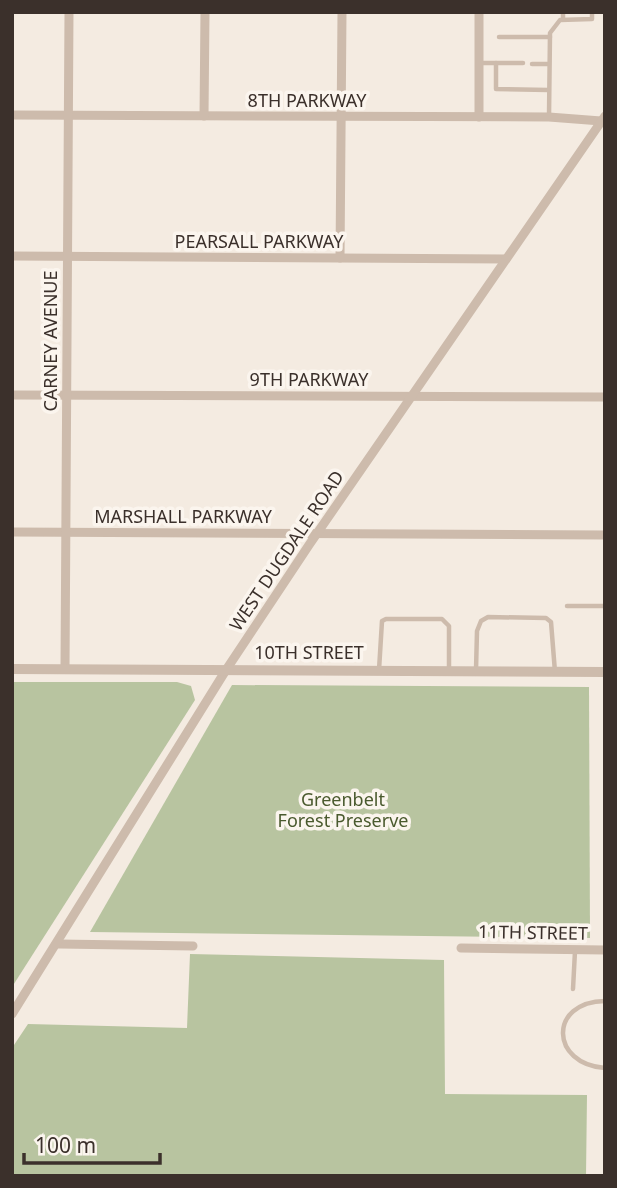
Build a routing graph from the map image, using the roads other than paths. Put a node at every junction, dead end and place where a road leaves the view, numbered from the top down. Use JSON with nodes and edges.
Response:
{"nodes":[{"id":1,"x":69,"y":12,"type":"edge"},
{"id":2,"x":205,"y":12,"type":"edge"},
{"id":3,"x":342,"y":12,"type":"edge"},
{"id":4,"x":479,"y":12,"type":"edge"},
{"id":5,"x":563,"y":12,"type":"edge"},
{"id":6,"x":592,"y":12,"type":"edge"},
{"id":7,"x":563,"y":19,"type":"junction"},
{"id":8,"x":499,"y":37,"type":"dead end"},
{"id":9,"x":550,"y":37,"type":"junction"},
{"id":10,"x":479,"y":63,"type":"junction"},
{"id":11,"x":496,"y":63,"type":"junction"},
{"id":12,"x":523,"y":63,"type":"dead end"},
{"id":13,"x":532,"y":64,"type":"dead end"},
{"id":14,"x":549,"y":64,"type":"junction"},
{"id":15,"x":548,"y":90,"type":"junction"},
{"id":16,"x":12,"y":116,"type":"edge"},
{"id":17,"x":68,"y":116,"type":"junction"},
{"id":18,"x":204,"y":116,"type":"junction"},
{"id":19,"x":341,"y":117,"type":"junction"},
{"id":20,"x":479,"y":117,"type":"junction"},
{"id":21,"x":549,"y":117,"type":"junction"},
{"id":22,"x":603,"y":119,"type":"edge"},
{"id":23,"x":12,"y":256,"type":"edge"},
{"id":24,"x":67,"y":256,"type":"junction"},
{"id":25,"x":340,"y":258,"type":"junction"},
{"id":26,"x":506,"y":258,"type":"junction"},
{"id":27,"x":12,"y":395,"type":"edge"},
{"id":28,"x":66,"y":395,"type":"junction"},
{"id":29,"x":410,"y":397,"type":"junction"},
{"id":30,"x":605,"y":397,"type":"edge"},
{"id":31,"x":12,"y":532,"type":"edge"},
{"id":32,"x":66,"y":533,"type":"junction"},
{"id":33,"x":316,"y":534,"type":"junction"},
{"id":34,"x":605,"y":535,"type":"edge"},
{"id":35,"x":567,"y":606,"type":"dead end"},
{"id":36,"x":605,"y":606,"type":"edge"},
{"id":37,"x":12,"y":669,"type":"edge"},
{"id":38,"x":65,"y":669,"type":"junction"},
{"id":39,"x":226,"y":670,"type":"junction"},
{"id":40,"x":379,"y":671,"type":"junction"},
{"id":41,"x":449,"y":671,"type":"junction"},
{"id":42,"x":476,"y":671,"type":"junction"},
{"id":43,"x":555,"y":672,"type":"junction"},
{"id":44,"x":605,"y":672,"type":"edge"},
{"id":45,"x":59,"y":944,"type":"junction"},
{"id":46,"x":193,"y":946,"type":"dead end"},
{"id":47,"x":461,"y":948,"type":"dead end"},
{"id":48,"x":575,"y":950,"type":"junction"},
{"id":49,"x":605,"y":950,"type":"edge"},
{"id":50,"x":573,"y":989,"type":"dead end"},
{"id":51,"x":605,"y":1001,"type":"edge"},
{"id":52,"x":12,"y":1014,"type":"edge"},
{"id":53,"x":605,"y":1068,"type":"edge"}],
"edges":[{"from":1,"to":17,"type":"street","name":"CARNEY AVENUE"},
{"from":2,"to":18,"type":"street"},
{"from":3,"to":19,"type":"street"},
{"from":4,"to":10,"type":"street"},
{"from":5,"to":7,"type":"lane"},
{"from":6,"to":7,"type":"lane"},
{"from":7,"to":9,"type":"lane"},
{"from":8,"to":9,"type":"lane"},
{"from":9,"to":14,"type":"lane"},
{"from":10,"to":11,"type":"lane"},
{"from":10,"to":20,"type":"street"},
{"from":11,"to":12,"type":"lane"},
{"from":11,"to":15,"type":"lane"},
{"from":13,"to":14,"type":"lane"},
{"from":14,"to":15,"type":"lane"},
{"from":15,"to":21,"type":"lane"},
{"from":16,"to":17,"type":"street","name":"8TH PARKWAY"},
{"from":17,"to":18,"type":"street","name":"8TH PARKWAY"},
{"from":17,"to":24,"type":"street","name":"CARNEY AVENUE"},
{"from":18,"to":19,"type":"street","name":"8TH PARKWAY"},
{"from":19,"to":20,"type":"street","name":"8TH PARKWAY"},
{"from":19,"to":25,"type":"street"},
{"from":20,"to":21,"type":"street","name":"8TH PARKWAY"},
{"from":21,"to":22,"type":"street","name":"8TH PARKWAY"},
{"from":22,"to":26,"type":"street","name":"WEST DUGDALE ROAD"},
{"from":23,"to":24,"type":"street","name":"PEARSALL PARKWAY"},
{"from":24,"to":25,"type":"street","name":"PEARSALL PARKWAY"},
{"from":24,"to":28,"type":"street","name":"CARNEY AVENUE"},
{"from":25,"to":26,"type":"street","name":"PEARSALL PARKWAY"},
{"from":26,"to":29,"type":"street","name":"WEST DUGDALE ROAD"},
{"from":27,"to":28,"type":"street","name":"9TH PARKWAY"},
{"from":28,"to":29,"type":"street","name":"9TH PARKWAY"},
{"from":28,"to":32,"type":"street","name":"CARNEY AVENUE"},
{"from":29,"to":30,"type":"street","name":"9TH PARKWAY"},
{"from":29,"to":33,"type":"street","name":"WEST DUGDALE ROAD"},
{"from":31,"to":32,"type":"street","name":"MARSHALL PARKWAY"},
{"from":32,"to":33,"type":"street","name":"MARSHALL PARKWAY"},
{"from":32,"to":38,"type":"street","name":"CARNEY AVENUE"},
{"from":33,"to":34,"type":"street","name":"MARSHALL PARKWAY"},
{"from":33,"to":39,"type":"street","name":"WEST DUGDALE ROAD"},
{"from":35,"to":36,"type":"lane"},
{"from":37,"to":38,"type":"street","name":"10TH STREET"},
{"from":38,"to":39,"type":"street","name":"10TH STREET"},
{"from":39,"to":40,"type":"street","name":"10TH STREET"},
{"from":39,"to":45,"type":"street","name":"WEST DUGDALE ROAD"},
{"from":40,"to":41,"type":"street","name":"10TH STREET"},
{"from":40,"to":41,"type":"lane"},
{"from":41,"to":42,"type":"street","name":"10TH STREET"},
{"from":42,"to":43,"type":"street","name":"10TH STREET"},
{"from":42,"to":43,"type":"lane"},
{"from":43,"to":44,"type":"street","name":"10TH STREET"},
{"from":45,"to":46,"type":"street"},
{"from":45,"to":52,"type":"street","name":"WEST DUGDALE ROAD"},
{"from":47,"to":48,"type":"street","name":"11TH STREET"},
{"from":48,"to":49,"type":"street","name":"11TH STREET"},
{"from":48,"to":50,"type":"lane"},
{"from":51,"to":53,"type":"lane"}]}
